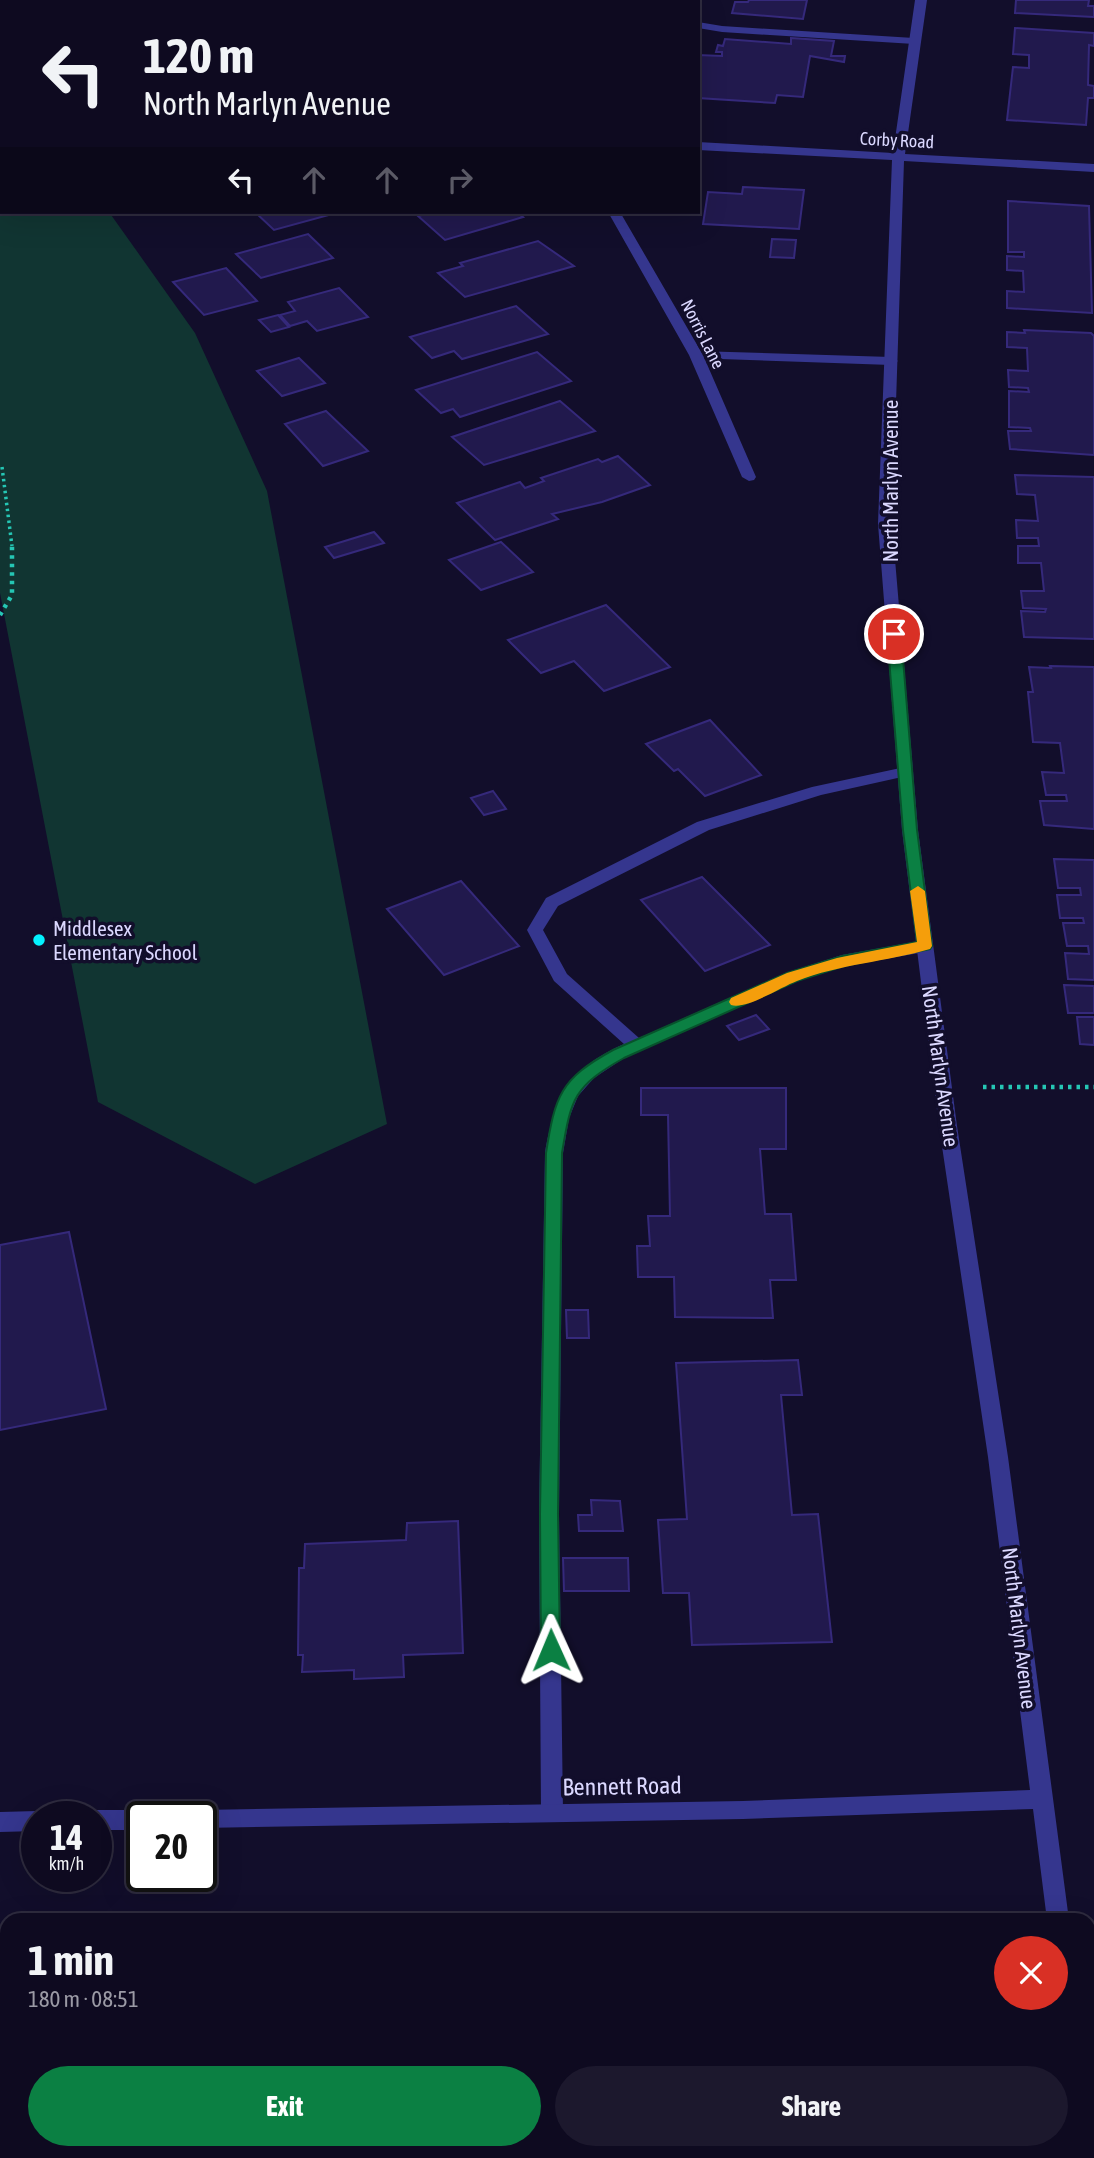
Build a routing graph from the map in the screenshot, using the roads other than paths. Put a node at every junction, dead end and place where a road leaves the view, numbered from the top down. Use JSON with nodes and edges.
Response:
{"nodes":[{"id":1,"x":921,"y":0,"type":"edge"},
{"id":2,"x":700,"y":25,"type":"edge"},
{"id":3,"x":914,"y":41,"type":"junction"},
{"id":4,"x":700,"y":146,"type":"edge"},
{"id":5,"x":898,"y":158,"type":"junction"},
{"id":6,"x":1094,"y":168,"type":"edge"},
{"id":7,"x":615,"y":214,"type":"edge"},
{"id":8,"x":696,"y":355,"type":"junction"},
{"id":9,"x":891,"y":361,"type":"junction"},
{"id":10,"x":749,"y":477,"type":"dead end"},
{"id":11,"x":905,"y":772,"type":"junction"},
{"id":12,"x":925,"y":946,"type":"junction"},
{"id":13,"x":637,"y":1046,"type":"junction"},
{"id":14,"x":1043,"y":1799,"type":"junction"},
{"id":15,"x":552,"y":1813,"type":"junction"},
{"id":16,"x":217,"y":1819,"type":"edge"},
{"id":17,"x":21,"y":1821,"type":"edge"},
{"id":18,"x":0,"y":1822,"type":"edge"},
{"id":19,"x":1057,"y":1913,"type":"edge"}],
"edges":[{"from":1,"to":3,"type":"street","name":"North Marlyn Avenue"},
{"from":2,"to":3,"type":"street"},
{"from":3,"to":5,"type":"street","name":"North Marlyn Avenue"},
{"from":4,"to":5,"type":"street","name":"Corby Road"},
{"from":5,"to":6,"type":"street","name":"Corby Road"},
{"from":5,"to":9,"type":"street","name":"North Marlyn Avenue"},
{"from":7,"to":8,"type":"street","name":"Norris Lane"},
{"from":8,"to":9,"type":"street"},
{"from":8,"to":10,"type":"street","name":"Norris Lane"},
{"from":9,"to":11,"type":"street","name":"North Marlyn Avenue"},
{"from":11,"to":12,"type":"street","name":"North Marlyn Avenue"},
{"from":11,"to":13,"type":"street"},
{"from":12,"to":13,"type":"street"},
{"from":12,"to":14,"type":"street","name":"North Marlyn Avenue"},
{"from":13,"to":15,"type":"street"},
{"from":14,"to":15,"type":"street","name":"Bennett Road"},
{"from":14,"to":19,"type":"street","name":"North Marlyn Avenue"},
{"from":15,"to":16,"type":"street","name":"Bennett Road"},
{"from":17,"to":18,"type":"street"}]}
